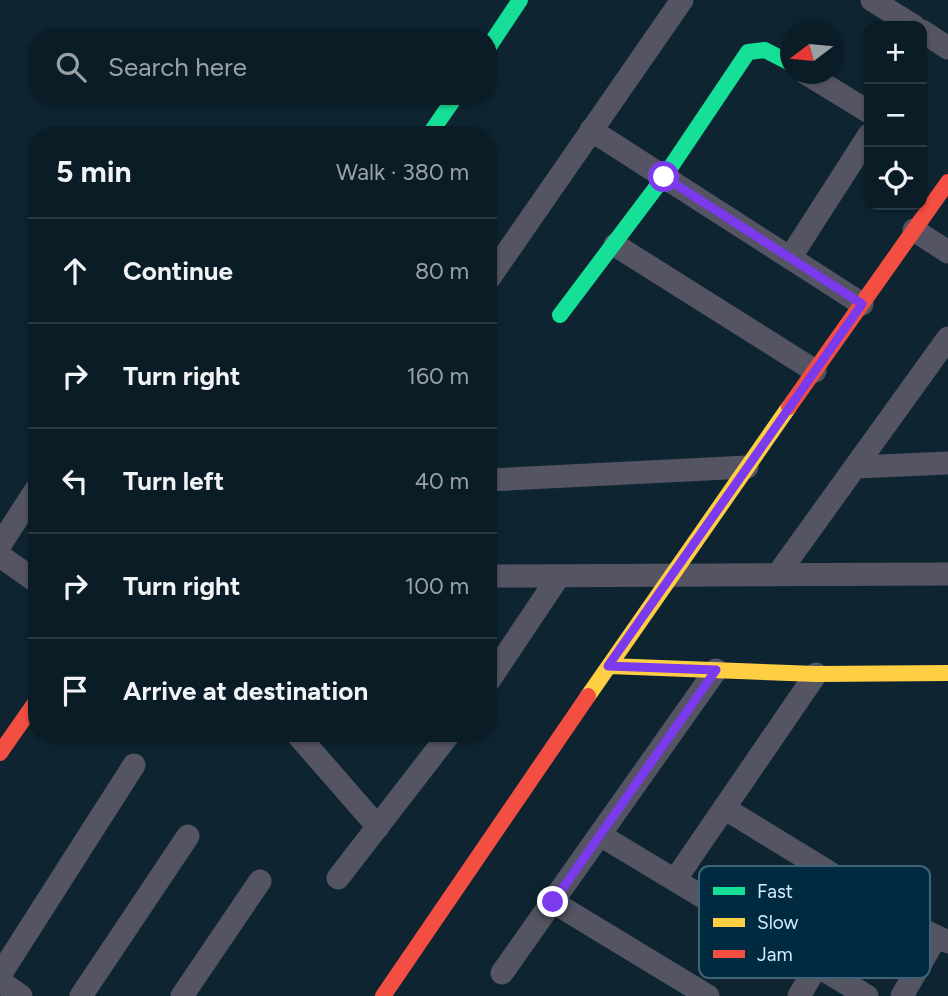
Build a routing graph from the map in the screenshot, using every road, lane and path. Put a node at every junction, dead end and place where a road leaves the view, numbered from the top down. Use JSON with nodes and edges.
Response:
{"nodes":[{"id":1,"x":520,"y":0,"type":"edge"},
{"id":2,"x":682,"y":0,"type":"edge"},
{"id":3,"x":872,"y":0,"type":"edge"},
{"id":4,"x":902,"y":21,"type":"edge"},
{"id":5,"x":497,"y":34,"type":"edge"},
{"id":6,"x":780,"y":57,"type":"edge"},
{"id":7,"x":823,"y":84,"type":"edge"},
{"id":8,"x":450,"y":105,"type":"edge"},
{"id":9,"x":864,"y":109,"type":"edge"},
{"id":10,"x":435,"y":126,"type":"edge"},
{"id":11,"x":591,"y":130,"type":"junction"},
{"id":12,"x":864,"y":143,"type":"edge"},
{"id":13,"x":664,"y":177,"type":"junction"},
{"id":14,"x":948,"y":182,"type":"edge"},
{"id":15,"x":914,"y":230,"type":"junction"},
{"id":16,"x":615,"y":245,"type":"junction"},
{"id":17,"x":948,"y":252,"type":"edge"},
{"id":18,"x":790,"y":258,"type":"junction"},
{"id":19,"x":497,"y":267,"type":"edge"},
{"id":20,"x":862,"y":304,"type":"junction"},
{"id":21,"x":561,"y":315,"type":"dead end"},
{"id":22,"x":948,"y":338,"type":"edge"},
{"id":23,"x":815,"y":371,"type":"junction"},
{"id":24,"x":948,"y":463,"type":"edge"},
{"id":25,"x":747,"y":467,"type":"junction"},
{"id":26,"x":856,"y":467,"type":"junction"},
{"id":27,"x":497,"y":480,"type":"edge"},
{"id":28,"x":28,"y":502,"type":"edge"},
{"id":29,"x":0,"y":545,"type":"edge"},
{"id":30,"x":0,"y":556,"type":"edge"},
{"id":31,"x":948,"y":574,"type":"edge"},
{"id":32,"x":671,"y":575,"type":"junction"},
{"id":33,"x":778,"y":575,"type":"junction"},
{"id":34,"x":28,"y":576,"type":"edge"},
{"id":35,"x":497,"y":576,"type":"edge"},
{"id":36,"x":559,"y":576,"type":"junction"},
{"id":37,"x":608,"y":666,"type":"junction"},
{"id":38,"x":497,"y":669,"type":"edge"},
{"id":39,"x":716,"y":670,"type":"junction"},
{"id":40,"x":948,"y":673,"type":"edge"},
{"id":41,"x":816,"y":674,"type":"junction"},
{"id":42,"x":28,"y":714,"type":"edge"},
{"id":43,"x":304,"y":742,"type":"edge"},
{"id":44,"x":443,"y":742,"type":"edge"},
{"id":45,"x":0,"y":753,"type":"edge"},
{"id":46,"x":134,"y":765,"type":"dead end"},
{"id":47,"x":724,"y":808,"type":"junction"},
{"id":48,"x":377,"y":827,"type":"junction"},
{"id":49,"x":600,"y":835,"type":"junction"},
{"id":50,"x":188,"y":836,"type":"dead end"},
{"id":51,"x":821,"y":866,"type":"edge"},
{"id":52,"x":338,"y":878,"type":"dead end"},
{"id":53,"x":675,"y":880,"type":"junction"},
{"id":54,"x":260,"y":881,"type":"dead end"},
{"id":55,"x":699,"y":895,"type":"edge"},
{"id":56,"x":553,"y":902,"type":"junction"},
{"id":57,"x":942,"y":939,"type":"edge"},
{"id":58,"x":930,"y":956,"type":"edge"},
{"id":59,"x":502,"y":973,"type":"dead end"},
{"id":60,"x":0,"y":975,"type":"edge"},
{"id":61,"x":810,"y":978,"type":"edge"},
{"id":62,"x":837,"y":978,"type":"edge"},
{"id":63,"x":915,"y":978,"type":"edge"},
{"id":64,"x":0,"y":981,"type":"edge"},
{"id":65,"x":21,"y":996,"type":"edge"},
{"id":66,"x":81,"y":996,"type":"edge"},
{"id":67,"x":182,"y":996,"type":"edge"},
{"id":68,"x":383,"y":996,"type":"edge"},
{"id":69,"x":708,"y":996,"type":"edge"},
{"id":70,"x":799,"y":996,"type":"edge"},
{"id":71,"x":867,"y":996,"type":"edge"},
{"id":72,"x":902,"y":996,"type":"edge"}],
"edges":[{"from":1,"to":5,"type":"street"},
{"from":2,"to":11,"type":"street"},
{"from":3,"to":4,"type":"street"},
{"from":6,"to":13,"type":"street"},
{"from":7,"to":9,"type":"street"},
{"from":8,"to":10,"type":"street"},
{"from":11,"to":13,"type":"street"},
{"from":11,"to":19,"type":"street"},
{"from":12,"to":18,"type":"street"},
{"from":13,"to":16,"type":"street"},
{"from":13,"to":18,"type":"street"},
{"from":14,"to":15,"type":"street"},
{"from":15,"to":17,"type":"street"},
{"from":15,"to":20,"type":"street"},
{"from":16,"to":21,"type":"street"},
{"from":16,"to":23,"type":"street"},
{"from":18,"to":20,"type":"street"},
{"from":20,"to":23,"type":"street"},
{"from":22,"to":26,"type":"street"},
{"from":23,"to":25,"type":"street"},
{"from":24,"to":26,"type":"street"},
{"from":25,"to":27,"type":"street"},
{"from":25,"to":32,"type":"street"},
{"from":26,"to":33,"type":"street"},
{"from":28,"to":29,"type":"street"},
{"from":30,"to":34,"type":"street"},
{"from":31,"to":33,"type":"street"},
{"from":32,"to":33,"type":"street"},
{"from":32,"to":36,"type":"street"},
{"from":32,"to":37,"type":"street"},
{"from":35,"to":36,"type":"street"},
{"from":36,"to":38,"type":"street"},
{"from":37,"to":39,"type":"street"},
{"from":37,"to":68,"type":"street"},
{"from":39,"to":41,"type":"street"},
{"from":39,"to":49,"type":"street"},
{"from":40,"to":41,"type":"street"},
{"from":41,"to":47,"type":"street"},
{"from":42,"to":45,"type":"street"},
{"from":43,"to":48,"type":"street"},
{"from":44,"to":48,"type":"street"},
{"from":46,"to":60,"type":"street"},
{"from":47,"to":51,"type":"street"},
{"from":47,"to":53,"type":"street"},
{"from":48,"to":52,"type":"street"},
{"from":49,"to":53,"type":"street"},
{"from":49,"to":56,"type":"street"},
{"from":50,"to":66,"type":"street"},
{"from":53,"to":55,"type":"street"},
{"from":54,"to":67,"type":"street"},
{"from":56,"to":59,"type":"street"},
{"from":56,"to":69,"type":"street"},
{"from":57,"to":58,"type":"street"},
{"from":61,"to":70,"type":"street"},
{"from":62,"to":71,"type":"street"},
{"from":63,"to":72,"type":"street"},
{"from":64,"to":65,"type":"street"}]}
